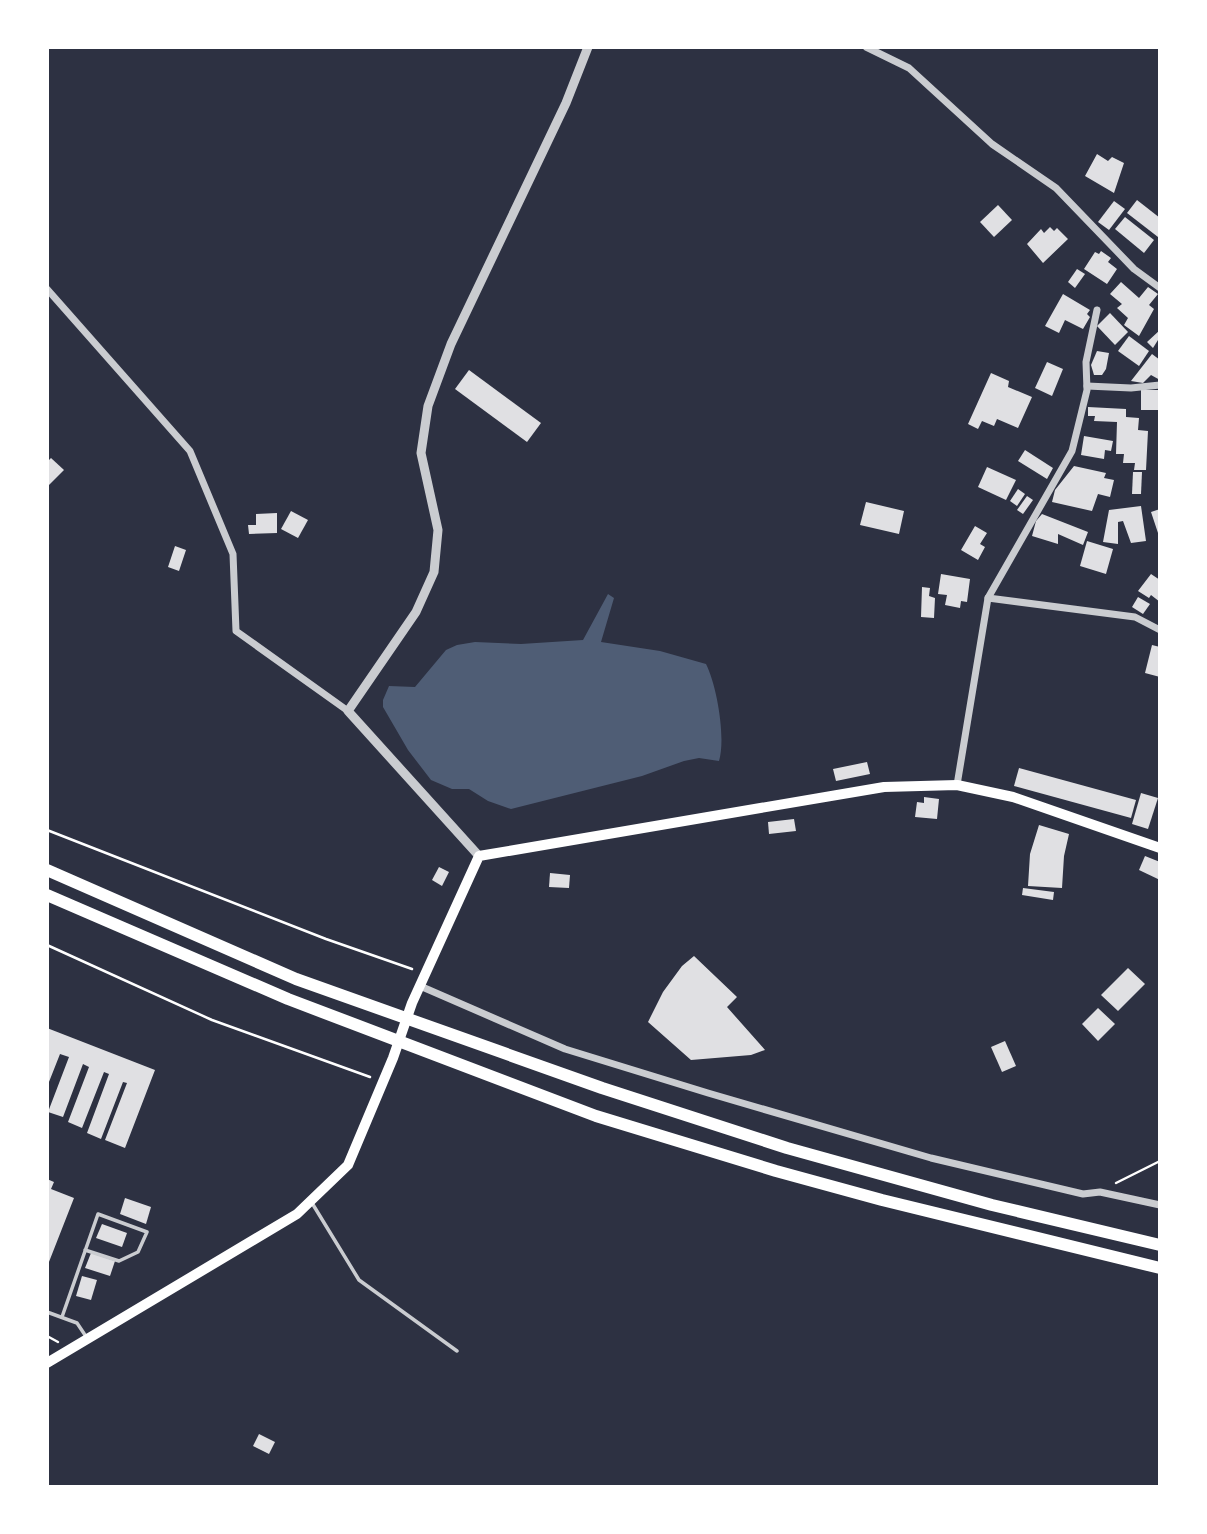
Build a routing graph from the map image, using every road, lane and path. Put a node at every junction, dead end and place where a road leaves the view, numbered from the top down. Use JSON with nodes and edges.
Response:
{"nodes":[{"id":1,"x":589,"y":47,"type":"edge"},
{"id":2,"x":866,"y":47,"type":"edge"},
{"id":3,"x":1160,"y":288,"type":"edge"},
{"id":4,"x":47,"y":289,"type":"edge"},
{"id":5,"x":1097,"y":310,"type":"dead end"},
{"id":6,"x":1160,"y":385,"type":"edge"},
{"id":7,"x":1087,"y":386,"type":"junction"},
{"id":8,"x":988,"y":598,"type":"junction"},
{"id":9,"x":1160,"y":630,"type":"edge"},
{"id":10,"x":348,"y":711,"type":"junction"},
{"id":11,"x":957,"y":785,"type":"junction"},
{"id":12,"x":47,"y":830,"type":"edge"},
{"id":13,"x":1160,"y":848,"type":"edge"},
{"id":14,"x":479,"y":856,"type":"junction"},
{"id":15,"x":47,"y":870,"type":"edge"},
{"id":16,"x":47,"y":895,"type":"edge"},
{"id":17,"x":47,"y":945,"type":"edge"},
{"id":18,"x":425,"y":974,"type":"junction"},
{"id":19,"x":420,"y":986,"type":"junction"},
{"id":20,"x":383,"y":1082,"type":"junction"},
{"id":21,"x":1160,"y":1161,"type":"edge"},
{"id":22,"x":1100,"y":1192,"type":"junction"},
{"id":23,"x":311,"y":1201,"type":"junction"},
{"id":24,"x":1160,"y":1205,"type":"edge"},
{"id":25,"x":1160,"y":1245,"type":"edge"},
{"id":26,"x":85,"y":1250,"type":"junction"},
{"id":27,"x":1160,"y":1268,"type":"edge"},
{"id":28,"x":47,"y":1311,"type":"edge"},
{"id":29,"x":62,"y":1317,"type":"junction"},
{"id":30,"x":87,"y":1338,"type":"junction"},
{"id":31,"x":457,"y":1350,"type":"dead end"},
{"id":32,"x":47,"y":1363,"type":"edge"}],
"edges":[{"from":1,"to":10,"type":"street"},
{"from":2,"to":3,"type":"street"},
{"from":4,"to":10,"type":"street"},
{"from":5,"to":7,"type":"street"},
{"from":6,"to":7,"type":"street"},
{"from":7,"to":8,"type":"street"},
{"from":8,"to":9,"type":"street"},
{"from":8,"to":11,"type":"street"},
{"from":10,"to":14,"type":"street"},
{"from":11,"to":13,"type":"main road"},
{"from":11,"to":14,"type":"main road"},
{"from":12,"to":18,"type":"path"},
{"from":14,"to":18,"type":"main road"},
{"from":15,"to":25,"type":"highway"},
{"from":16,"to":27,"type":"highway"},
{"from":17,"to":20,"type":"path"},
{"from":18,"to":19,"type":"main road"},
{"from":19,"to":20,"type":"main road"},
{"from":19,"to":22,"type":"street"},
{"from":20,"to":23,"type":"main road"},
{"from":21,"to":22,"type":"path"},
{"from":22,"to":24,"type":"street"},
{"from":23,"to":30,"type":"main road"},
{"from":23,"to":31,"type":"lane"},
{"from":26,"to":26,"type":"lane"},
{"from":26,"to":29,"type":"lane"},
{"from":28,"to":29,"type":"lane"},
{"from":29,"to":30,"type":"lane"},
{"from":30,"to":32,"type":"main road"}]}
